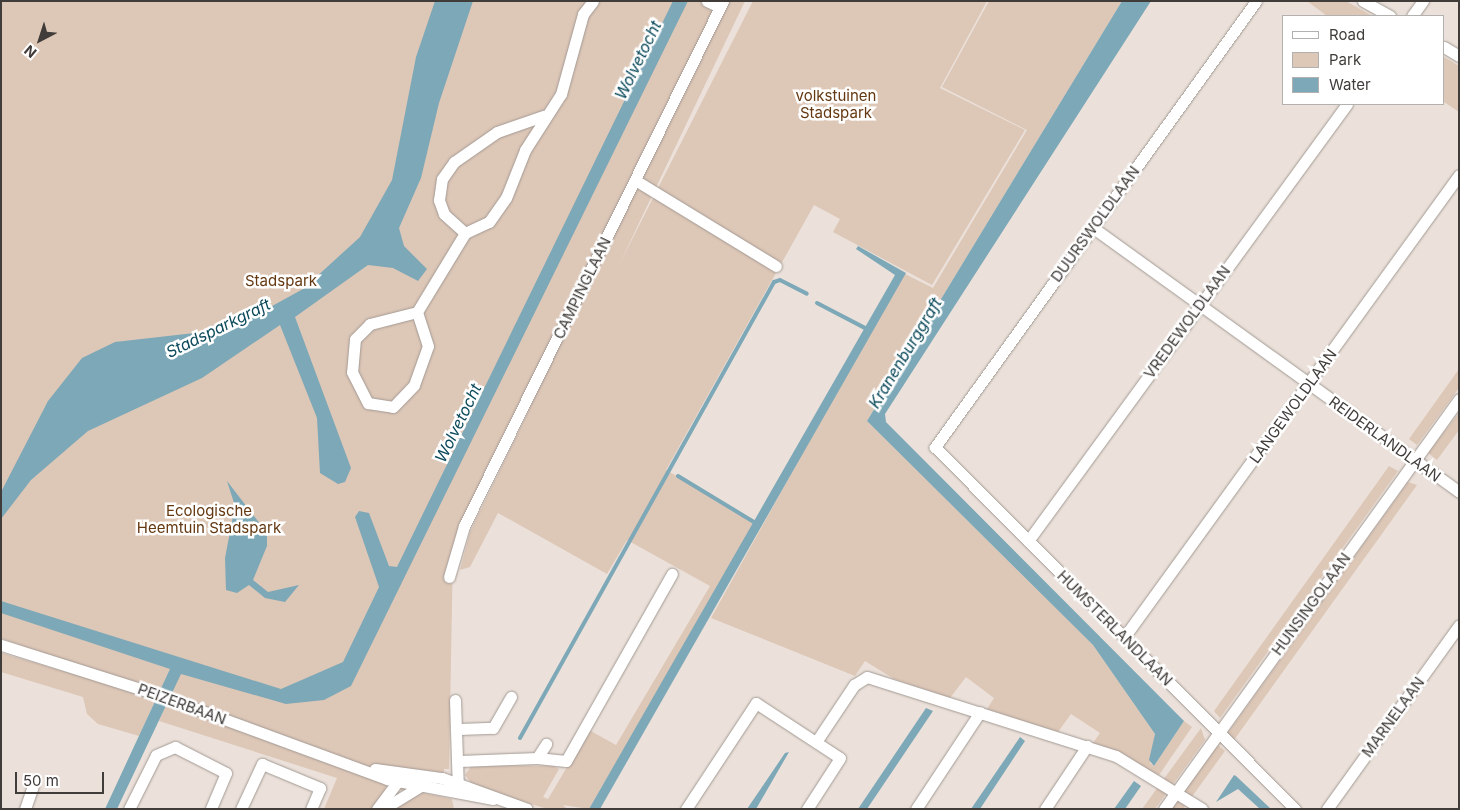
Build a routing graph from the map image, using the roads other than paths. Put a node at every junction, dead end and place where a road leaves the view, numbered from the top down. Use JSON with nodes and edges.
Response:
{"nodes":[{"id":1,"x":592,"y":1,"type":"edge"},
{"id":2,"x":708,"y":1,"type":"edge"},
{"id":3,"x":1256,"y":1,"type":"edge"},
{"id":4,"x":1364,"y":1,"type":"edge"},
{"id":5,"x":1423,"y":1,"type":"edge"},
{"id":6,"x":721,"y":4,"type":"edge"},
{"id":7,"x":1388,"y":15,"type":"edge"},
{"id":8,"x":1413,"y":15,"type":"edge"},
{"id":9,"x":1445,"y":48,"type":"edge"},
{"id":10,"x":1459,"y":56,"type":"edge"},
{"id":11,"x":1346,"y":105,"type":"edge"},
{"id":12,"x":543,"y":116,"type":"junction"},
{"id":13,"x":1459,"y":175,"type":"edge"},
{"id":14,"x":635,"y":180,"type":"junction"},
{"id":15,"x":1092,"y":227,"type":"junction"},
{"id":16,"x":465,"y":233,"type":"junction"},
{"id":17,"x":776,"y":266,"type":"dead end"},
{"id":18,"x":1199,"y":304,"type":"junction"},
{"id":19,"x":417,"y":312,"type":"junction"},
{"id":20,"x":1309,"y":384,"type":"junction"},
{"id":21,"x":1459,"y":399,"type":"edge"},
{"id":22,"x":935,"y":447,"type":"joint"},
{"id":23,"x":1414,"y":460,"type":"junction"},
{"id":24,"x":1459,"y":492,"type":"edge"},
{"id":25,"x":1028,"y":541,"type":"junction"},
{"id":26,"x":672,"y":574,"type":"dead end"},
{"id":27,"x":449,"y":577,"type":"dead end"},
{"id":28,"x":1459,"y":625,"type":"edge"},
{"id":29,"x":1125,"y":636,"type":"junction"},
{"id":30,"x":1,"y":645,"type":"edge"},
{"id":31,"x":511,"y":698,"type":"dead end"},
{"id":32,"x":455,"y":700,"type":"dead end"},
{"id":33,"x":980,"y":712,"type":"junction"},
{"id":34,"x":458,"y":729,"type":"junction"},
{"id":35,"x":1219,"y":732,"type":"junction"},
{"id":36,"x":816,"y":742,"type":"junction"},
{"id":37,"x":546,"y":744,"type":"dead end"},
{"id":38,"x":1086,"y":746,"type":"junction"},
{"id":39,"x":537,"y":758,"type":"junction"},
{"id":40,"x":459,"y":760,"type":"junction"},
{"id":41,"x":400,"y":778,"type":"junction"},
{"id":42,"x":34,"y":783,"type":"dead end"},
{"id":43,"x":419,"y":787,"type":"junction"},
{"id":44,"x":458,"y":790,"type":"junction"},
{"id":45,"x":1176,"y":792,"type":"junction"},
{"id":46,"x":28,"y":808,"type":"edge"},
{"id":47,"x":129,"y":809,"type":"edge"},
{"id":48,"x":211,"y":809,"type":"edge"},
{"id":49,"x":241,"y":809,"type":"edge"},
{"id":50,"x":311,"y":809,"type":"edge"},
{"id":51,"x":377,"y":809,"type":"edge"},
{"id":52,"x":383,"y":809,"type":"edge"},
{"id":53,"x":527,"y":809,"type":"edge"},
{"id":54,"x":686,"y":809,"type":"edge"},
{"id":55,"x":807,"y":809,"type":"edge"},
{"id":56,"x":916,"y":809,"type":"edge"},
{"id":57,"x":1045,"y":809,"type":"edge"},
{"id":58,"x":1164,"y":809,"type":"edge"},
{"id":59,"x":1202,"y":809,"type":"edge"},
{"id":60,"x":1295,"y":809,"type":"edge"},
{"id":61,"x":1327,"y":809,"type":"edge"}],
"edges":[{"from":1,"to":12,"type":"street"},
{"from":2,"to":6,"type":"street"},
{"from":3,"to":15,"type":"street","name":"DUURSWOLDLAAN"},
{"from":4,"to":7,"type":"street"},
{"from":5,"to":8,"type":"street"},
{"from":6,"to":14,"type":"street","name":"CAMPINGLAAN"},
{"from":9,"to":10,"type":"street"},
{"from":11,"to":18,"type":"street","name":"VREDEWOLDLAAN"},
{"from":12,"to":16,"type":"street"},
{"from":12,"to":16,"type":"street"},
{"from":13,"to":20,"type":"street","name":"LANGEWOLDLAAN"},
{"from":14,"to":17,"type":"street"},
{"from":14,"to":27,"type":"street","name":"CAMPINGLAAN"},
{"from":15,"to":18,"type":"street","name":"REIDERLANDLAAN"},
{"from":15,"to":22,"type":"street","name":"DUURSWOLDLAAN"},
{"from":16,"to":19,"type":"street"},
{"from":18,"to":20,"type":"street","name":"REIDERLANDLAAN"},
{"from":18,"to":25,"type":"street","name":"VREDEWOLDLAAN"},
{"from":19,"to":19,"type":"street"},
{"from":20,"to":23,"type":"street","name":"REIDERLANDLAAN"},
{"from":20,"to":29,"type":"street","name":"LANGEWOLDLAAN"},
{"from":21,"to":23,"type":"street","name":"HUNSINGOLAAN"},
{"from":22,"to":25,"type":"street","name":"HUMSTERLANDLAAN"},
{"from":23,"to":24,"type":"street","name":"REIDERLANDLAAN"},
{"from":23,"to":35,"type":"street","name":"HUNSINGOLAAN"},
{"from":25,"to":29,"type":"street","name":"HUMSTERLANDLAAN"},
{"from":26,"to":39,"type":"street"},
{"from":28,"to":61,"type":"street","name":"MARNELAAN"},
{"from":29,"to":35,"type":"street","name":"HUMSTERLANDLAAN"},
{"from":30,"to":41,"type":"street","name":"PEIZERBAAN"},
{"from":31,"to":34,"type":"street"},
{"from":32,"to":34,"type":"street"},
{"from":33,"to":36,"type":"street"},
{"from":33,"to":38,"type":"street"},
{"from":33,"to":56,"type":"street"},
{"from":34,"to":40,"type":"street"},
{"from":35,"to":45,"type":"street","name":"HUNSINGOLAAN"},
{"from":35,"to":60,"type":"street","name":"HUMSTERLANDLAAN"},
{"from":36,"to":54,"type":"street"},
{"from":36,"to":55,"type":"street"},
{"from":37,"to":39,"type":"street"},
{"from":38,"to":45,"type":"street"},
{"from":38,"to":57,"type":"street"},
{"from":39,"to":40,"type":"street"},
{"from":40,"to":44,"type":"street"},
{"from":41,"to":43,"type":"street"},
{"from":41,"to":44,"type":"street"},
{"from":41,"to":51,"type":"street"},
{"from":42,"to":46,"type":"street"},
{"from":43,"to":44,"type":"street"},
{"from":43,"to":52,"type":"street"},
{"from":44,"to":53,"type":"street"},
{"from":45,"to":58,"type":"street","name":"HUNSINGOLAAN"},
{"from":45,"to":59,"type":"street"},
{"from":47,"to":48,"type":"street"},
{"from":49,"to":50,"type":"street"}]}
